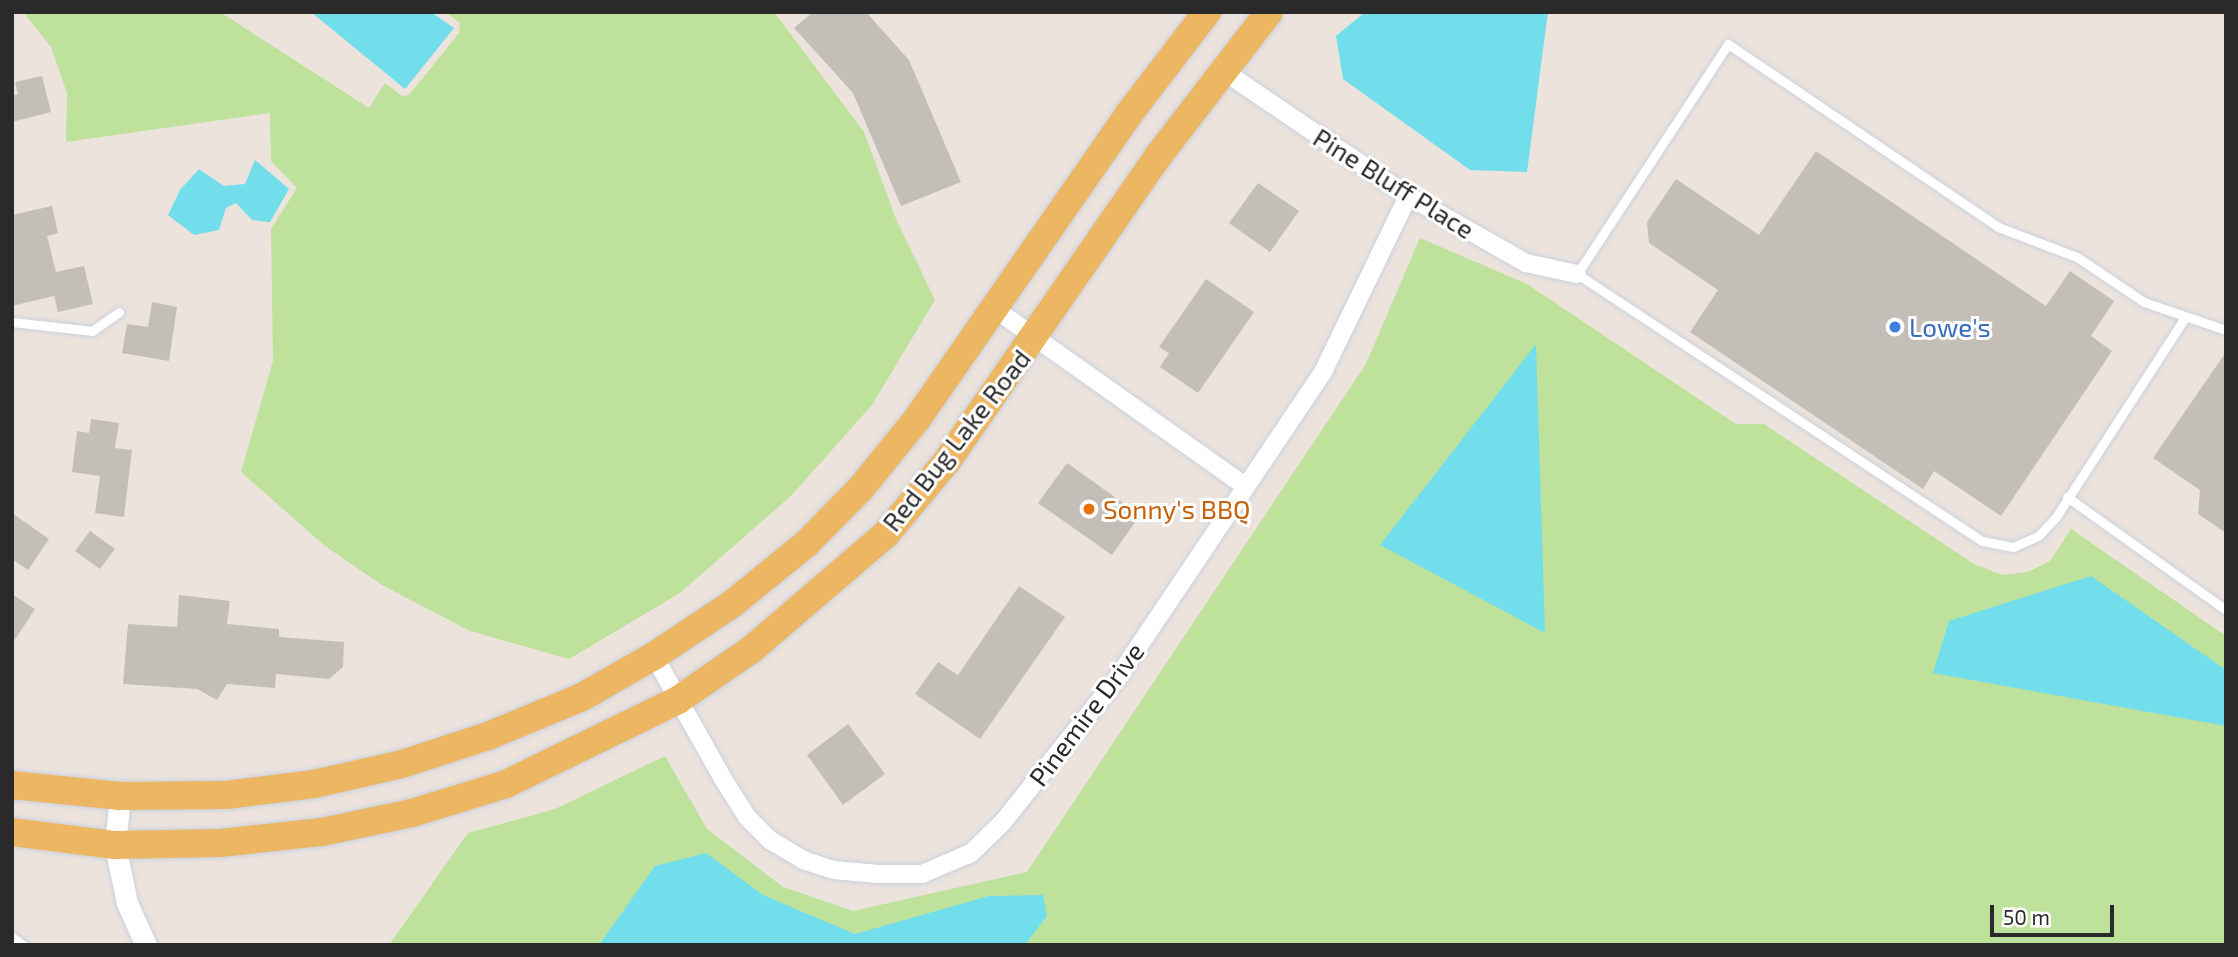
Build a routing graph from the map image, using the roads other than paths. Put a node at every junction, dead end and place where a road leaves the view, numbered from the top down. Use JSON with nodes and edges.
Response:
{"nodes":[{"id":1,"x":1207,"y":12,"type":"edge"},
{"id":2,"x":1269,"y":12,"type":"edge"},
{"id":3,"x":1222,"y":70,"type":"junction"},
{"id":4,"x":1408,"y":196,"type":"junction"},
{"id":5,"x":1577,"y":274,"type":"junction"},
{"id":6,"x":995,"y":309,"type":"junction"},
{"id":7,"x":119,"y":312,"type":"dead end"},
{"id":8,"x":2184,"y":319,"type":"junction"},
{"id":9,"x":12,"y":321,"type":"edge"},
{"id":10,"x":2226,"y":330,"type":"edge"},
{"id":11,"x":1035,"y":338,"type":"junction"},
{"id":12,"x":1245,"y":486,"type":"junction"},
{"id":13,"x":2067,"y":497,"type":"junction"},
{"id":14,"x":2226,"y":610,"type":"edge"},
{"id":15,"x":654,"y":656,"type":"junction"},
{"id":16,"x":678,"y":700,"type":"junction"},
{"id":17,"x":12,"y":785,"type":"edge"},
{"id":18,"x":120,"y":796,"type":"junction"},
{"id":19,"x":12,"y":832,"type":"edge"},
{"id":20,"x":115,"y":845,"type":"junction"},
{"id":21,"x":13,"y":939,"type":"edge"},
{"id":22,"x":23,"y":945,"type":"edge"},
{"id":23,"x":146,"y":945,"type":"edge"}],
"edges":[{"from":1,"to":6,"type":"main road","name":"Red Bug Lake Road"},
{"from":2,"to":3,"type":"main road","name":"Red Bug Lake Road"},
{"from":3,"to":4,"type":"street","name":"Pine Bluff Place"},
{"from":3,"to":11,"type":"main road","name":"Red Bug Lake Road"},
{"from":4,"to":5,"type":"street","name":"Pine Bluff Place"},
{"from":4,"to":12,"type":"street","name":"Pinemire Drive"},
{"from":5,"to":8,"type":"lane"},
{"from":5,"to":13,"type":"lane"},
{"from":6,"to":11,"type":"street"},
{"from":6,"to":15,"type":"main road","name":"Red Bug Lake Road"},
{"from":7,"to":9,"type":"lane"},
{"from":8,"to":10,"type":"lane"},
{"from":8,"to":13,"type":"lane"},
{"from":11,"to":12,"type":"street"},
{"from":11,"to":16,"type":"main road","name":"Red Bug Lake Road"},
{"from":12,"to":16,"type":"street","name":"Pinemire Drive"},
{"from":13,"to":14,"type":"lane"},
{"from":15,"to":16,"type":"street","name":"Pinemire Drive"},
{"from":15,"to":18,"type":"main road","name":"Red Bug Lake Road"},
{"from":16,"to":20,"type":"main road","name":"Red Bug Lake Road"},
{"from":17,"to":18,"type":"main road","name":"Red Bug Lake Road"},
{"from":18,"to":20,"type":"street"},
{"from":19,"to":20,"type":"main road","name":"Red Bug Lake Road"},
{"from":20,"to":23,"type":"street"},
{"from":21,"to":22,"type":"lane"}]}
